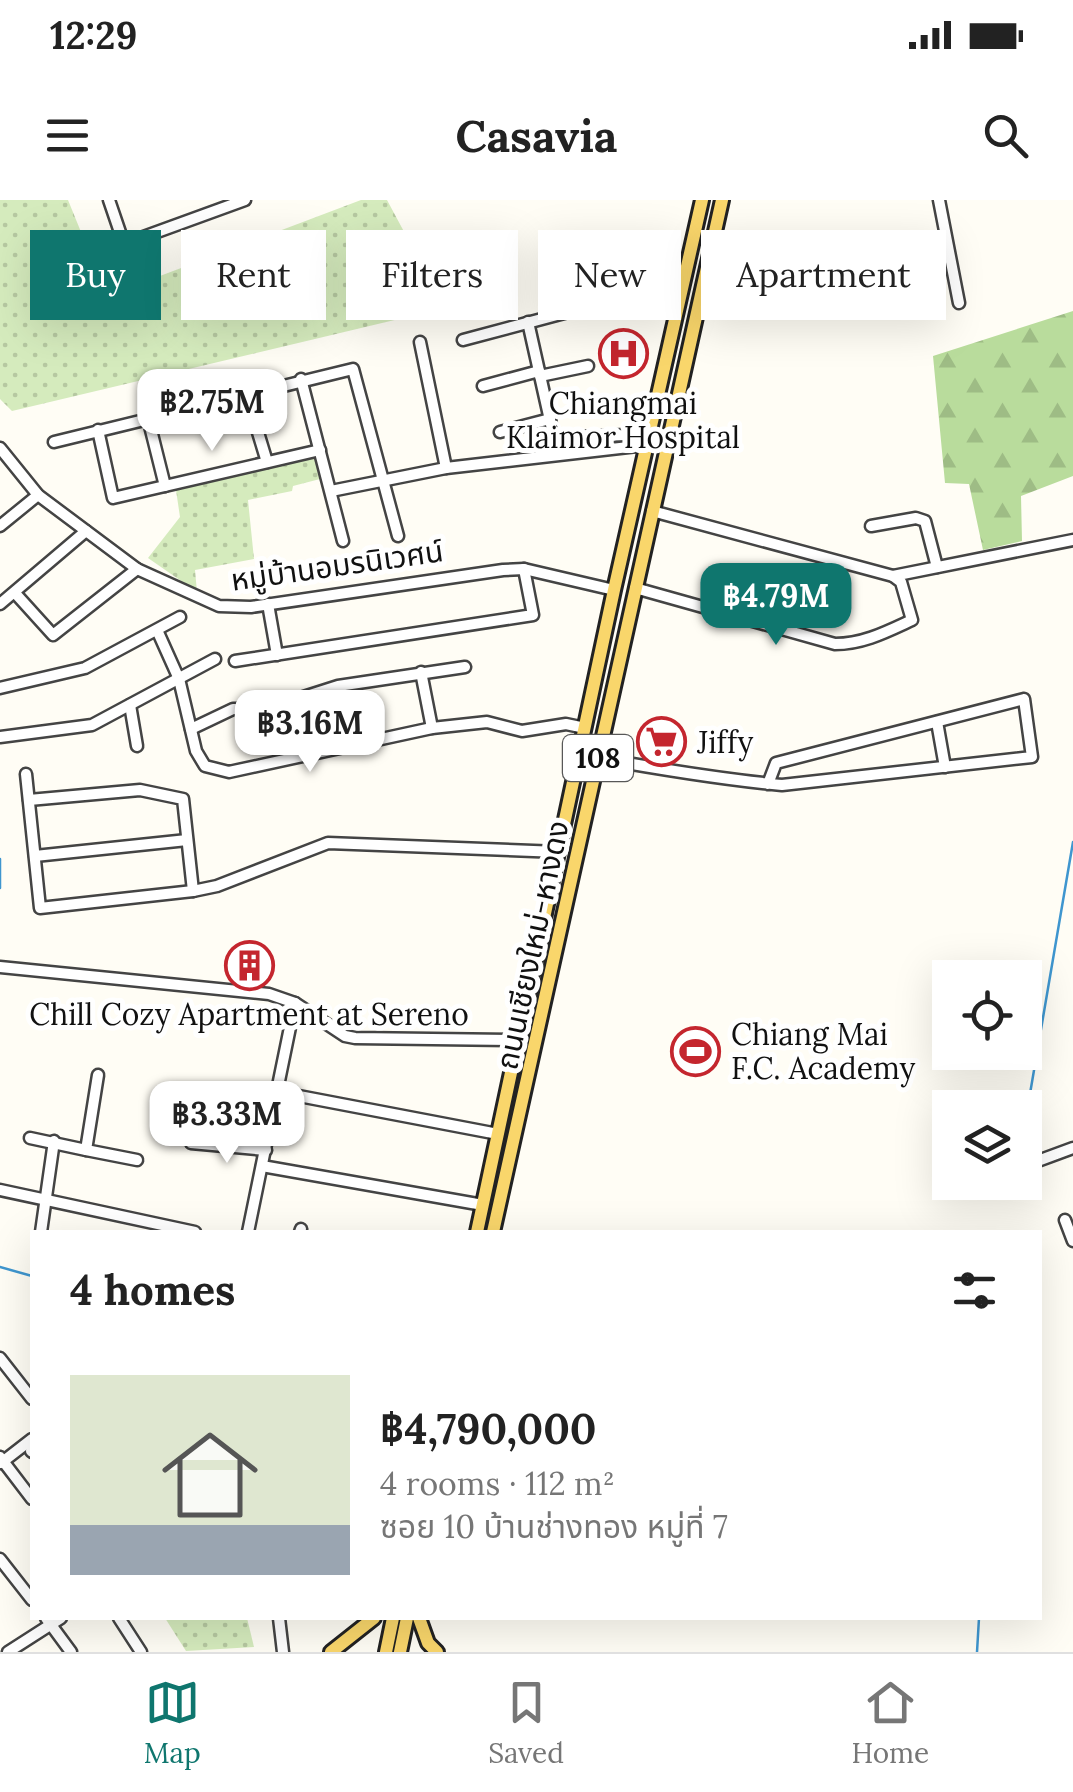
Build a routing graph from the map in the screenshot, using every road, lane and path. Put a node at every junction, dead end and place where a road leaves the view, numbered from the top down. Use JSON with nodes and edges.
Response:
{"nodes":[{"id":1,"x":110,"y":200,"type":"edge"},
{"id":2,"x":245,"y":200,"type":"edge"},
{"id":3,"x":702,"y":200,"type":"edge"},
{"id":4,"x":722,"y":200,"type":"edge"},
{"id":5,"x":939,"y":200,"type":"edge"},
{"id":6,"x":959,"y":303,"type":"dead end"},
{"id":7,"x":538,"y":319,"type":"edge"},
{"id":8,"x":528,"y":322,"type":"junction"},
{"id":9,"x":463,"y":340,"type":"dead end"},
{"id":10,"x":420,"y":342,"type":"dead end"},
{"id":11,"x":588,"y":366,"type":"dead end"},
{"id":12,"x":540,"y":374,"type":"junction"},
{"id":13,"x":301,"y":379,"type":"junction"},
{"id":14,"x":483,"y":386,"type":"dead end"},
{"id":15,"x":246,"y":393,"type":"junction"},
{"id":16,"x":148,"y":418,"type":"junction"},
{"id":17,"x":550,"y":418,"type":"junction"},
{"id":18,"x":98,"y":430,"type":"junction"},
{"id":19,"x":500,"y":432,"type":"dead end"},
{"id":20,"x":648,"y":440,"type":"junction"},
{"id":21,"x":54,"y":442,"type":"dead end"},
{"id":22,"x":0,"y":448,"type":"edge"},
{"id":23,"x":320,"y":450,"type":"junction"},
{"id":24,"x":267,"y":462,"type":"junction"},
{"id":25,"x":446,"y":468,"type":"junction"},
{"id":26,"x":384,"y":480,"type":"junction"},
{"id":27,"x":166,"y":486,"type":"junction"},
{"id":28,"x":331,"y":490,"type":"junction"},
{"id":29,"x":38,"y":495,"type":"junction"},
{"id":30,"x":630,"y":516,"type":"junction"},
{"id":31,"x":651,"y":516,"type":"junction"},
{"id":32,"x":0,"y":526,"type":"edge"},
{"id":33,"x":871,"y":526,"type":"dead end"},
{"id":34,"x":86,"y":532,"type":"junction"},
{"id":35,"x":398,"y":536,"type":"dead end"},
{"id":36,"x":1073,"y":540,"type":"edge"},
{"id":37,"x":344,"y":541,"type":"dead end"},
{"id":38,"x":937,"y":567,"type":"junction"},
{"id":39,"x":137,"y":569,"type":"junction"},
{"id":40,"x":524,"y":569,"type":"junction"},
{"id":41,"x":893,"y":576,"type":"junction"},
{"id":42,"x":635,"y":588,"type":"junction"},
{"id":43,"x":614,"y":590,"type":"junction"},
{"id":44,"x":14,"y":593,"type":"junction"},
{"id":45,"x":0,"y":604,"type":"edge"},
{"id":46,"x":268,"y":604,"type":"junction"},
{"id":47,"x":180,"y":618,"type":"dead end"},
{"id":48,"x":157,"y":630,"type":"junction"},
{"id":49,"x":276,"y":655,"type":"junction"},
{"id":50,"x":215,"y":660,"type":"dead end"},
{"id":51,"x":235,"y":662,"type":"dead end"},
{"id":52,"x":465,"y":667,"type":"dead end"},
{"id":53,"x":421,"y":672,"type":"junction"},
{"id":54,"x":179,"y":679,"type":"junction"},
{"id":55,"x":0,"y":688,"type":"edge"},
{"id":56,"x":130,"y":705,"type":"junction"},
{"id":57,"x":938,"y":722,"type":"junction"},
{"id":58,"x":432,"y":728,"type":"junction"},
{"id":59,"x":585,"y":728,"type":"junction"},
{"id":60,"x":191,"y":729,"type":"junction"},
{"id":61,"x":0,"y":736,"type":"edge"},
{"id":62,"x":136,"y":746,"type":"dead end"},
{"id":63,"x":598,"y":758,"type":"junction"},
{"id":64,"x":945,"y":768,"type":"junction"},
{"id":65,"x":26,"y":774,"type":"dead end"},
{"id":66,"x":768,"y":784,"type":"junction"},
{"id":67,"x":29,"y":800,"type":"junction"},
{"id":68,"x":187,"y":840,"type":"junction"},
{"id":69,"x":559,"y":852,"type":"junction"},
{"id":70,"x":34,"y":856,"type":"junction"},
{"id":71,"x":192,"y":891,"type":"junction"},
{"id":72,"x":2,"y":967,"type":"edge"},
{"id":73,"x":295,"y":1003,"type":"junction"},
{"id":74,"x":519,"y":1040,"type":"junction"},
{"id":75,"x":512,"y":1073,"type":"junction"},
{"id":76,"x":98,"y":1075,"type":"dead end"},
{"id":77,"x":528,"y":1076,"type":"junction"},
{"id":78,"x":278,"y":1092,"type":"junction"},
{"id":79,"x":498,"y":1134,"type":"junction"},
{"id":80,"x":30,"y":1138,"type":"dead end"},
{"id":81,"x":54,"y":1142,"type":"junction"},
{"id":82,"x":191,"y":1142,"type":"dead end"},
{"id":83,"x":1073,"y":1148,"type":"edge"},
{"id":84,"x":86,"y":1150,"type":"junction"},
{"id":85,"x":266,"y":1150,"type":"junction"},
{"id":86,"x":1042,"y":1159,"type":"edge"},
{"id":87,"x":138,"y":1160,"type":"dead end"},
{"id":88,"x":262,"y":1166,"type":"junction"},
{"id":89,"x":0,"y":1190,"type":"edge"},
{"id":90,"x":44,"y":1201,"type":"junction"},
{"id":91,"x":483,"y":1205,"type":"junction"},
{"id":92,"x":121,"y":1218,"type":"junction"},
{"id":93,"x":1065,"y":1220,"type":"dead end"},
{"id":94,"x":41,"y":1230,"type":"edge"},
{"id":95,"x":120,"y":1230,"type":"edge"},
{"id":96,"x":184,"y":1230,"type":"edge"},
{"id":97,"x":248,"y":1230,"type":"edge"},
{"id":98,"x":477,"y":1230,"type":"edge"},
{"id":99,"x":493,"y":1230,"type":"edge"},
{"id":100,"x":1073,"y":1241,"type":"edge"},
{"id":101,"x":0,"y":1358,"type":"edge"},
{"id":102,"x":30,"y":1396,"type":"edge"},
{"id":103,"x":30,"y":1440,"type":"edge"},
{"id":104,"x":1,"y":1460,"type":"edge"},
{"id":105,"x":30,"y":1496,"type":"edge"},
{"id":106,"x":0,"y":1559,"type":"edge"},
{"id":107,"x":30,"y":1597,"type":"edge"},
{"id":108,"x":53,"y":1620,"type":"edge"},
{"id":109,"x":120,"y":1620,"type":"edge"},
{"id":110,"x":279,"y":1620,"type":"edge"},
{"id":111,"x":371,"y":1620,"type":"edge"},
{"id":112,"x":393,"y":1620,"type":"edge"},
{"id":113,"x":408,"y":1620,"type":"edge"},
{"id":114,"x":420,"y":1620,"type":"edge"},
{"id":115,"x":8,"y":1652,"type":"edge"},
{"id":116,"x":71,"y":1652,"type":"edge"},
{"id":117,"x":140,"y":1652,"type":"edge"},
{"id":118,"x":282,"y":1652,"type":"edge"},
{"id":119,"x":331,"y":1652,"type":"edge"},
{"id":120,"x":386,"y":1652,"type":"edge"},
{"id":121,"x":400,"y":1652,"type":"edge"},
{"id":122,"x":437,"y":1652,"type":"edge"}],
"edges":[{"from":1,"to":2,"type":"street"},
{"from":3,"to":20,"type":"main road","name":"ถนนเชียงใหม่-หางดง","number":"108"},
{"from":4,"to":31,"type":"main road","name":"ถนนเชียงใหม่-หางดง","number":"108"},
{"from":5,"to":6,"type":"street"},
{"from":7,"to":8,"type":"street"},
{"from":8,"to":9,"type":"street"},
{"from":8,"to":12,"type":"street"},
{"from":10,"to":25,"type":"street"},
{"from":11,"to":12,"type":"street"},
{"from":12,"to":14,"type":"street"},
{"from":12,"to":17,"type":"street"},
{"from":13,"to":15,"type":"street"},
{"from":13,"to":23,"type":"street"},
{"from":13,"to":26,"type":"street"},
{"from":15,"to":16,"type":"street"},
{"from":15,"to":24,"type":"street"},
{"from":16,"to":18,"type":"street"},
{"from":16,"to":27,"type":"street"},
{"from":17,"to":19,"type":"street"},
{"from":17,"to":20,"type":"street"},
{"from":18,"to":21,"type":"street"},
{"from":18,"to":27,"type":"street"},
{"from":20,"to":25,"type":"street"},
{"from":20,"to":30,"type":"main road","name":"ถนนเชียงใหม่-หางดง","number":"108"},
{"from":22,"to":29,"type":"street","name":"หมู่บ้านอมรนิเวศน์"},
{"from":23,"to":24,"type":"street"},
{"from":23,"to":28,"type":"street"},
{"from":24,"to":27,"type":"street"},
{"from":25,"to":26,"type":"street"},
{"from":26,"to":28,"type":"street"},
{"from":26,"to":35,"type":"street"},
{"from":28,"to":37,"type":"street"},
{"from":29,"to":32,"type":"street"},
{"from":29,"to":34,"type":"street","name":"หมู่บ้านอมรนิเวศน์"},
{"from":30,"to":31,"type":"main road"},
{"from":30,"to":43,"type":"main road","name":"ถนนเชียงใหม่-หางดง","number":"108"},
{"from":31,"to":41,"type":"street"},
{"from":31,"to":42,"type":"main road","name":"ถนนเชียงใหม่-หางดง","number":"108"},
{"from":33,"to":38,"type":"street"},
{"from":34,"to":39,"type":"street","name":"หมู่บ้านอมรนิเวศน์"},
{"from":34,"to":44,"type":"street"},
{"from":36,"to":38,"type":"street"},
{"from":38,"to":41,"type":"street"},
{"from":39,"to":44,"type":"street"},
{"from":39,"to":46,"type":"street","name":"หมู่บ้านอมรนิเวศน์"},
{"from":40,"to":43,"type":"street","name":"หมู่บ้านอมรนิเวศน์"},
{"from":40,"to":46,"type":"street","name":"หมู่บ้านอมรนิเวศน์"},
{"from":40,"to":49,"type":"street"},
{"from":41,"to":42,"type":"street"},
{"from":42,"to":63,"type":"main road","name":"ถนนเชียงใหม่-หางดง","number":"108"},
{"from":43,"to":59,"type":"main road","name":"ถนนเชียงใหม่-หางดง","number":"108"},
{"from":44,"to":45,"type":"street"},
{"from":46,"to":49,"type":"street"},
{"from":47,"to":48,"type":"street"},
{"from":48,"to":54,"type":"street"},
{"from":48,"to":55,"type":"street"},
{"from":49,"to":51,"type":"street"},
{"from":50,"to":54,"type":"street"},
{"from":52,"to":53,"type":"street"},
{"from":53,"to":58,"type":"street"},
{"from":53,"to":60,"type":"street"},
{"from":54,"to":56,"type":"street"},
{"from":54,"to":60,"type":"street"},
{"from":56,"to":61,"type":"street"},
{"from":56,"to":62,"type":"street"},
{"from":57,"to":64,"type":"street"},
{"from":57,"to":64,"type":"street"},
{"from":57,"to":66,"type":"street"},
{"from":58,"to":59,"type":"street"},
{"from":58,"to":60,"type":"street"},
{"from":59,"to":69,"type":"main road","name":"ถนนเชียงใหม่-หางดง","number":"108"},
{"from":63,"to":66,"type":"street"},
{"from":63,"to":77,"type":"main road","name":"ถนนเชียงใหม่-หางดง","number":"108"},
{"from":64,"to":66,"type":"street"},
{"from":65,"to":67,"type":"street"},
{"from":67,"to":68,"type":"street"},
{"from":67,"to":70,"type":"street"},
{"from":68,"to":70,"type":"street"},
{"from":68,"to":71,"type":"street"},
{"from":69,"to":71,"type":"street"},
{"from":69,"to":74,"type":"main road","name":"ถนนเชียงใหม่-หางดง","number":"108"},
{"from":70,"to":71,"type":"street"},
{"from":72,"to":73,"type":"street"},
{"from":73,"to":74,"type":"street"},
{"from":73,"to":78,"type":"street"},
{"from":74,"to":75,"type":"main road","name":"ถนนเชียงใหม่-หางดง","number":"108"},
{"from":75,"to":77,"type":"main road"},
{"from":75,"to":79,"type":"main road","name":"ถนนเชียงใหม่-หางดง","number":"108"},
{"from":76,"to":84,"type":"street"},
{"from":77,"to":99,"type":"main road","name":"ถนนเชียงใหม่-หางดง","number":"108"},
{"from":78,"to":79,"type":"street"},
{"from":78,"to":85,"type":"street"},
{"from":79,"to":91,"type":"main road","name":"ถนนเชียงใหม่-หางดง","number":"108"},
{"from":80,"to":81,"type":"street"},
{"from":81,"to":84,"type":"street"},
{"from":81,"to":90,"type":"street"},
{"from":82,"to":85,"type":"street"},
{"from":83,"to":86,"type":"street"},
{"from":84,"to":87,"type":"street"},
{"from":85,"to":88,"type":"street"},
{"from":88,"to":91,"type":"street"},
{"from":88,"to":97,"type":"street"},
{"from":89,"to":90,"type":"street"},
{"from":90,"to":92,"type":"street"},
{"from":90,"to":94,"type":"street"},
{"from":91,"to":98,"type":"main road","name":"ถนนเชียงใหม่-หางดง","number":"108"},
{"from":92,"to":95,"type":"street"},
{"from":92,"to":96,"type":"street"},
{"from":93,"to":100,"type":"street"},
{"from":101,"to":102,"type":"street"},
{"from":103,"to":104,"type":"street"},
{"from":104,"to":105,"type":"street"},
{"from":106,"to":107,"type":"street"},
{"from":108,"to":115,"type":"street"},
{"from":108,"to":116,"type":"street"},
{"from":109,"to":117,"type":"street"},
{"from":110,"to":118,"type":"street"},
{"from":111,"to":119,"type":"main road"},
{"from":112,"to":120,"type":"main road"},
{"from":113,"to":121,"type":"main road"},
{"from":114,"to":122,"type":"main road"}]}
